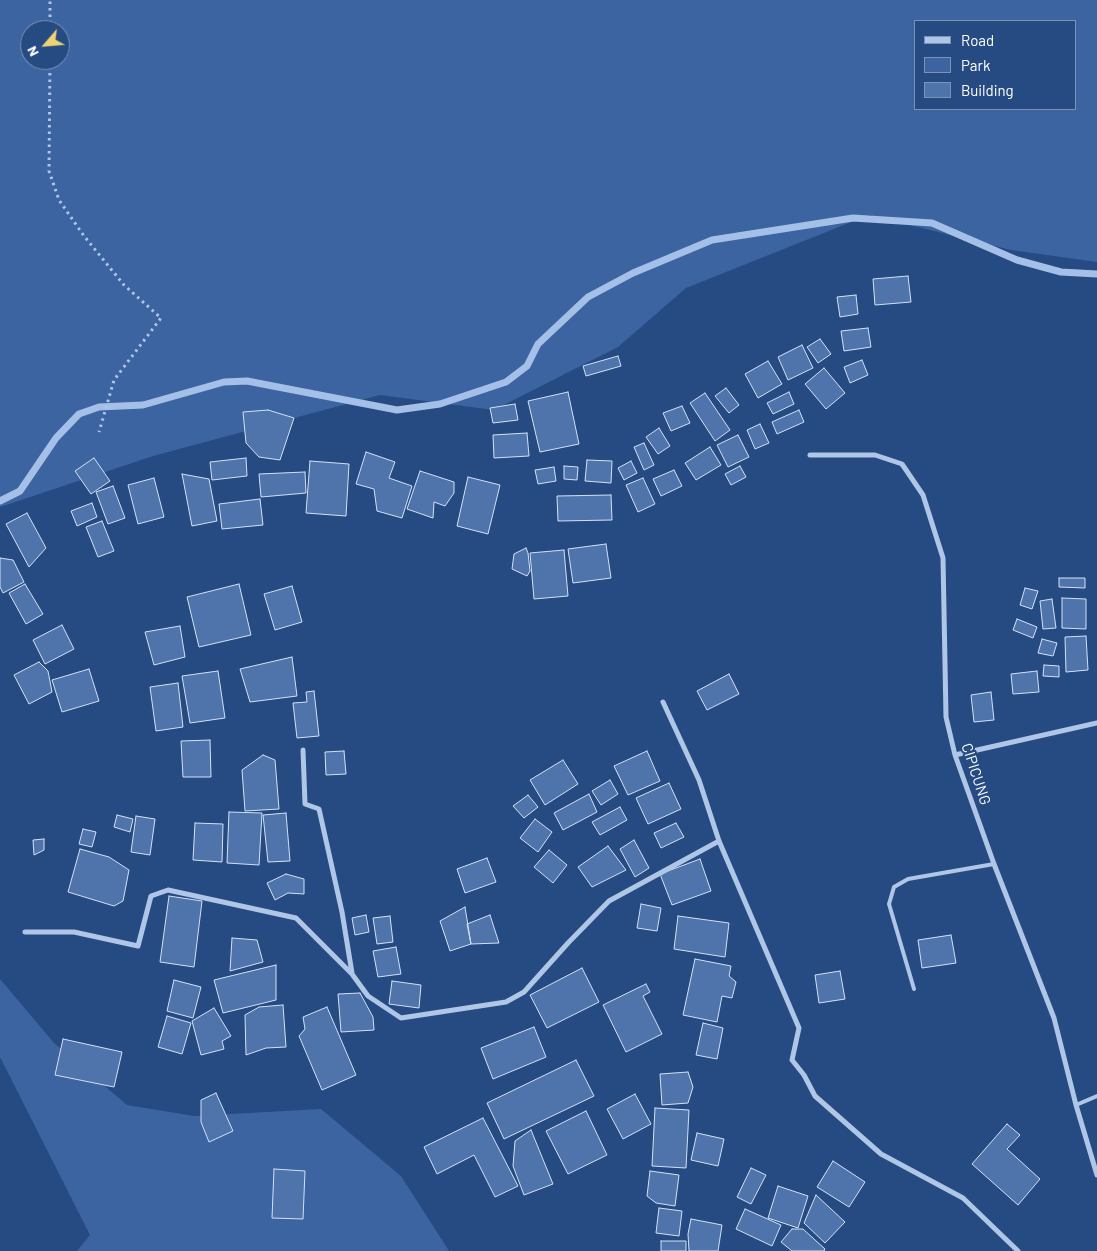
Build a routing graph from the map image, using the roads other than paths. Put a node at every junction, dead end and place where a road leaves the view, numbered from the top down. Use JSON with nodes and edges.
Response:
{"nodes":[{"id":1,"x":810,"y":455,"type":"dead end"},
{"id":2,"x":663,"y":702,"type":"dead end"},
{"id":3,"x":1097,"y":723,"type":"edge"},
{"id":4,"x":303,"y":750,"type":"dead end"},
{"id":5,"x":956,"y":755,"type":"junction"},
{"id":6,"x":719,"y":841,"type":"junction"},
{"id":7,"x":994,"y":864,"type":"junction"},
{"id":8,"x":25,"y":932,"type":"dead end"},
{"id":9,"x":352,"y":974,"type":"junction"},
{"id":10,"x":914,"y":989,"type":"dead end"},
{"id":11,"x":1097,"y":1096,"type":"edge"},
{"id":12,"x":1076,"y":1105,"type":"junction"},
{"id":13,"x":1097,"y":1175,"type":"edge"},
{"id":14,"x":1018,"y":1251,"type":"edge"}],
"edges":[{"from":1,"to":5,"type":"street","name":"CIPICUNG"},
{"from":2,"to":6,"type":"street"},
{"from":3,"to":5,"type":"street"},
{"from":4,"to":9,"type":"street"},
{"from":5,"to":7,"type":"street","name":"CIPICUNG"},
{"from":6,"to":9,"type":"street"},
{"from":6,"to":14,"type":"street"},
{"from":7,"to":10,"type":"lane"},
{"from":7,"to":12,"type":"street","name":"CIPICUNG"},
{"from":8,"to":9,"type":"street"},
{"from":11,"to":12,"type":"lane"},
{"from":12,"to":13,"type":"street","name":"CIPICUNG"}]}
